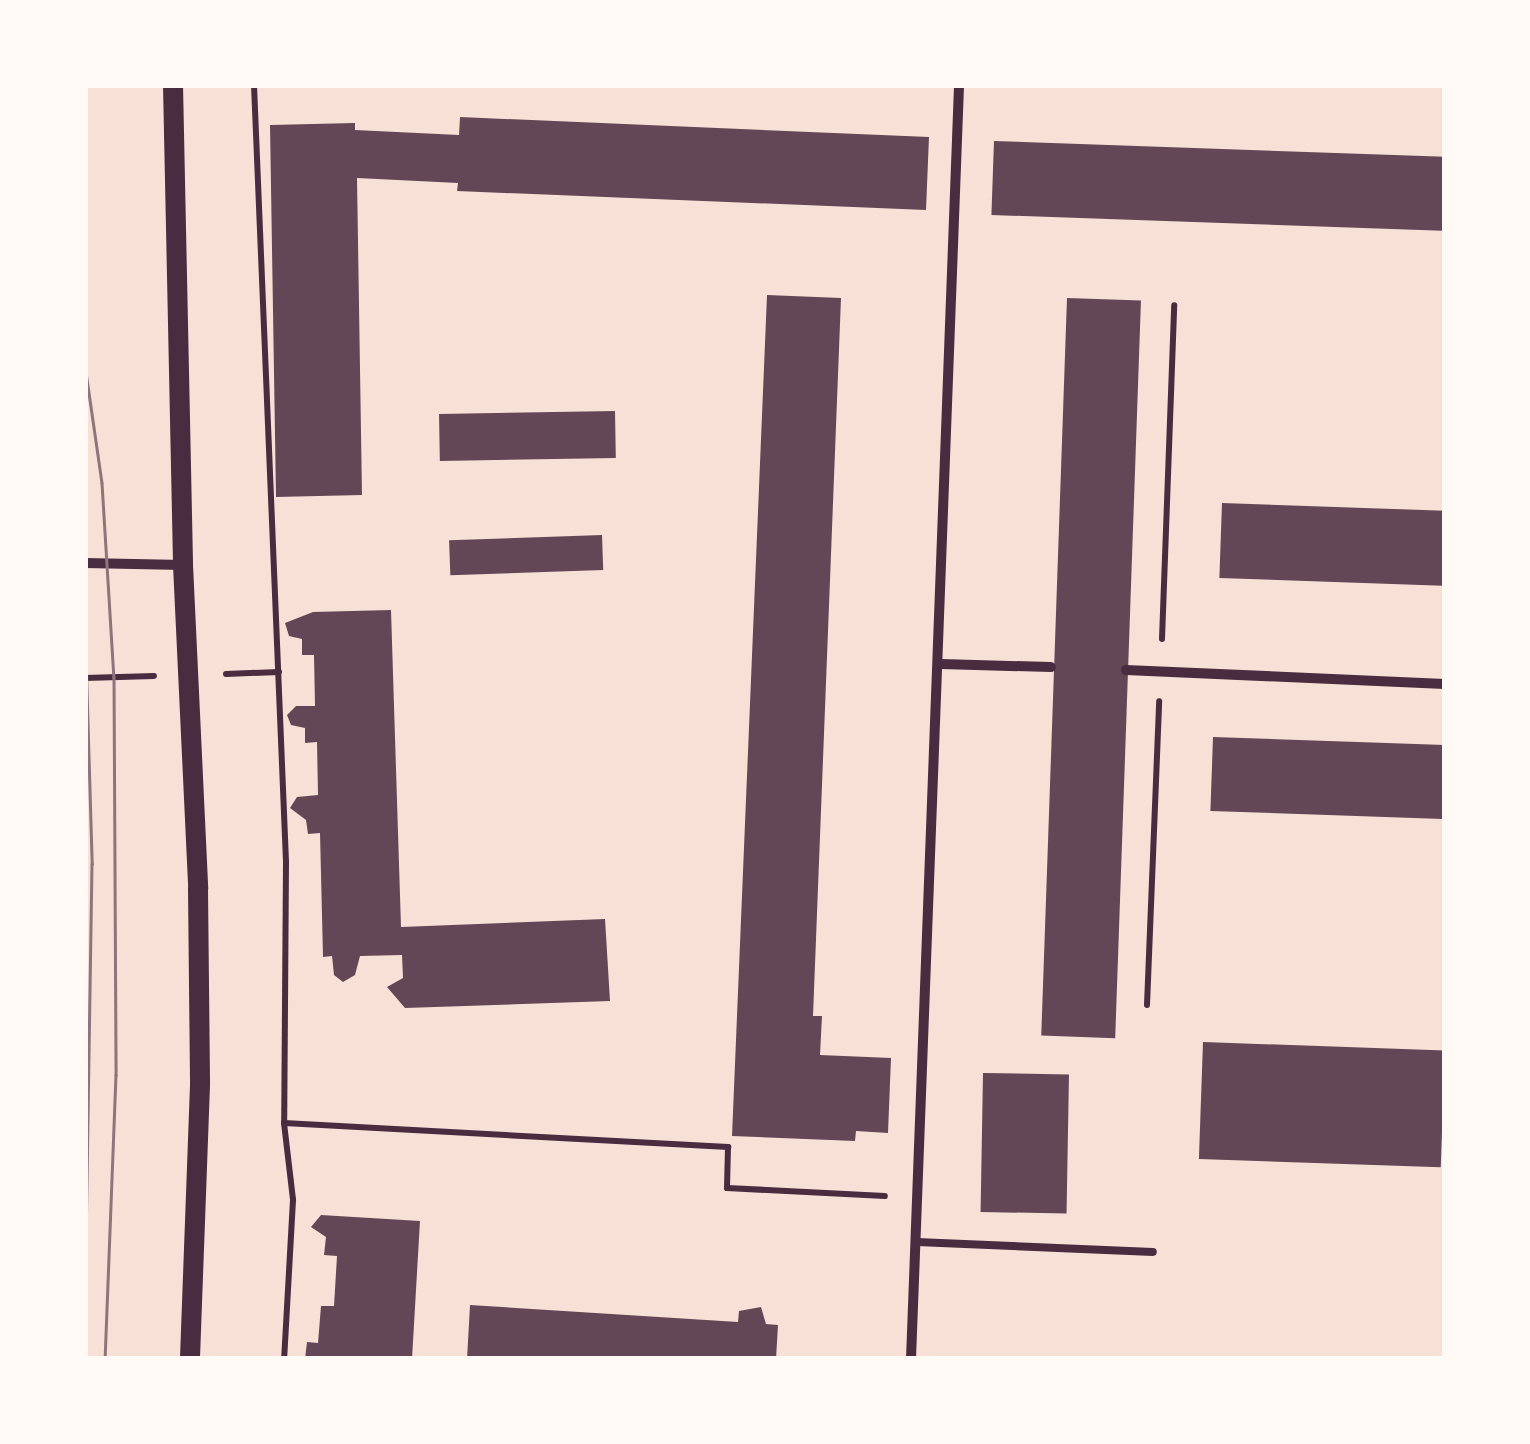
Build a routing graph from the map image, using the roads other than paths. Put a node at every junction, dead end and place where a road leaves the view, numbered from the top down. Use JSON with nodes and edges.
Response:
{"nodes":[{"id":1,"x":172,"y":85,"type":"edge"},
{"id":2,"x":960,"y":85,"type":"edge"},
{"id":3,"x":85,"y":563,"type":"edge"},
{"id":4,"x":182,"y":564,"type":"junction"},
{"id":5,"x":941,"y":664,"type":"junction"},
{"id":6,"x":1051,"y":667,"type":"dead end"},
{"id":7,"x":1126,"y":670,"type":"dead end"},
{"id":8,"x":1445,"y":684,"type":"edge"},
{"id":9,"x":917,"y":1242,"type":"junction"},
{"id":10,"x":1152,"y":1252,"type":"dead end"},
{"id":11,"x":190,"y":1359,"type":"edge"},
{"id":12,"x":911,"y":1359,"type":"edge"}],
"edges":[{"from":1,"to":4,"type":"main road"},
{"from":2,"to":5,"type":"street"},
{"from":3,"to":4,"type":"street"},
{"from":4,"to":11,"type":"main road"},
{"from":5,"to":6,"type":"street"},
{"from":5,"to":9,"type":"street"},
{"from":7,"to":8,"type":"street"},
{"from":9,"to":10,"type":"lane"},
{"from":9,"to":12,"type":"street"}]}
